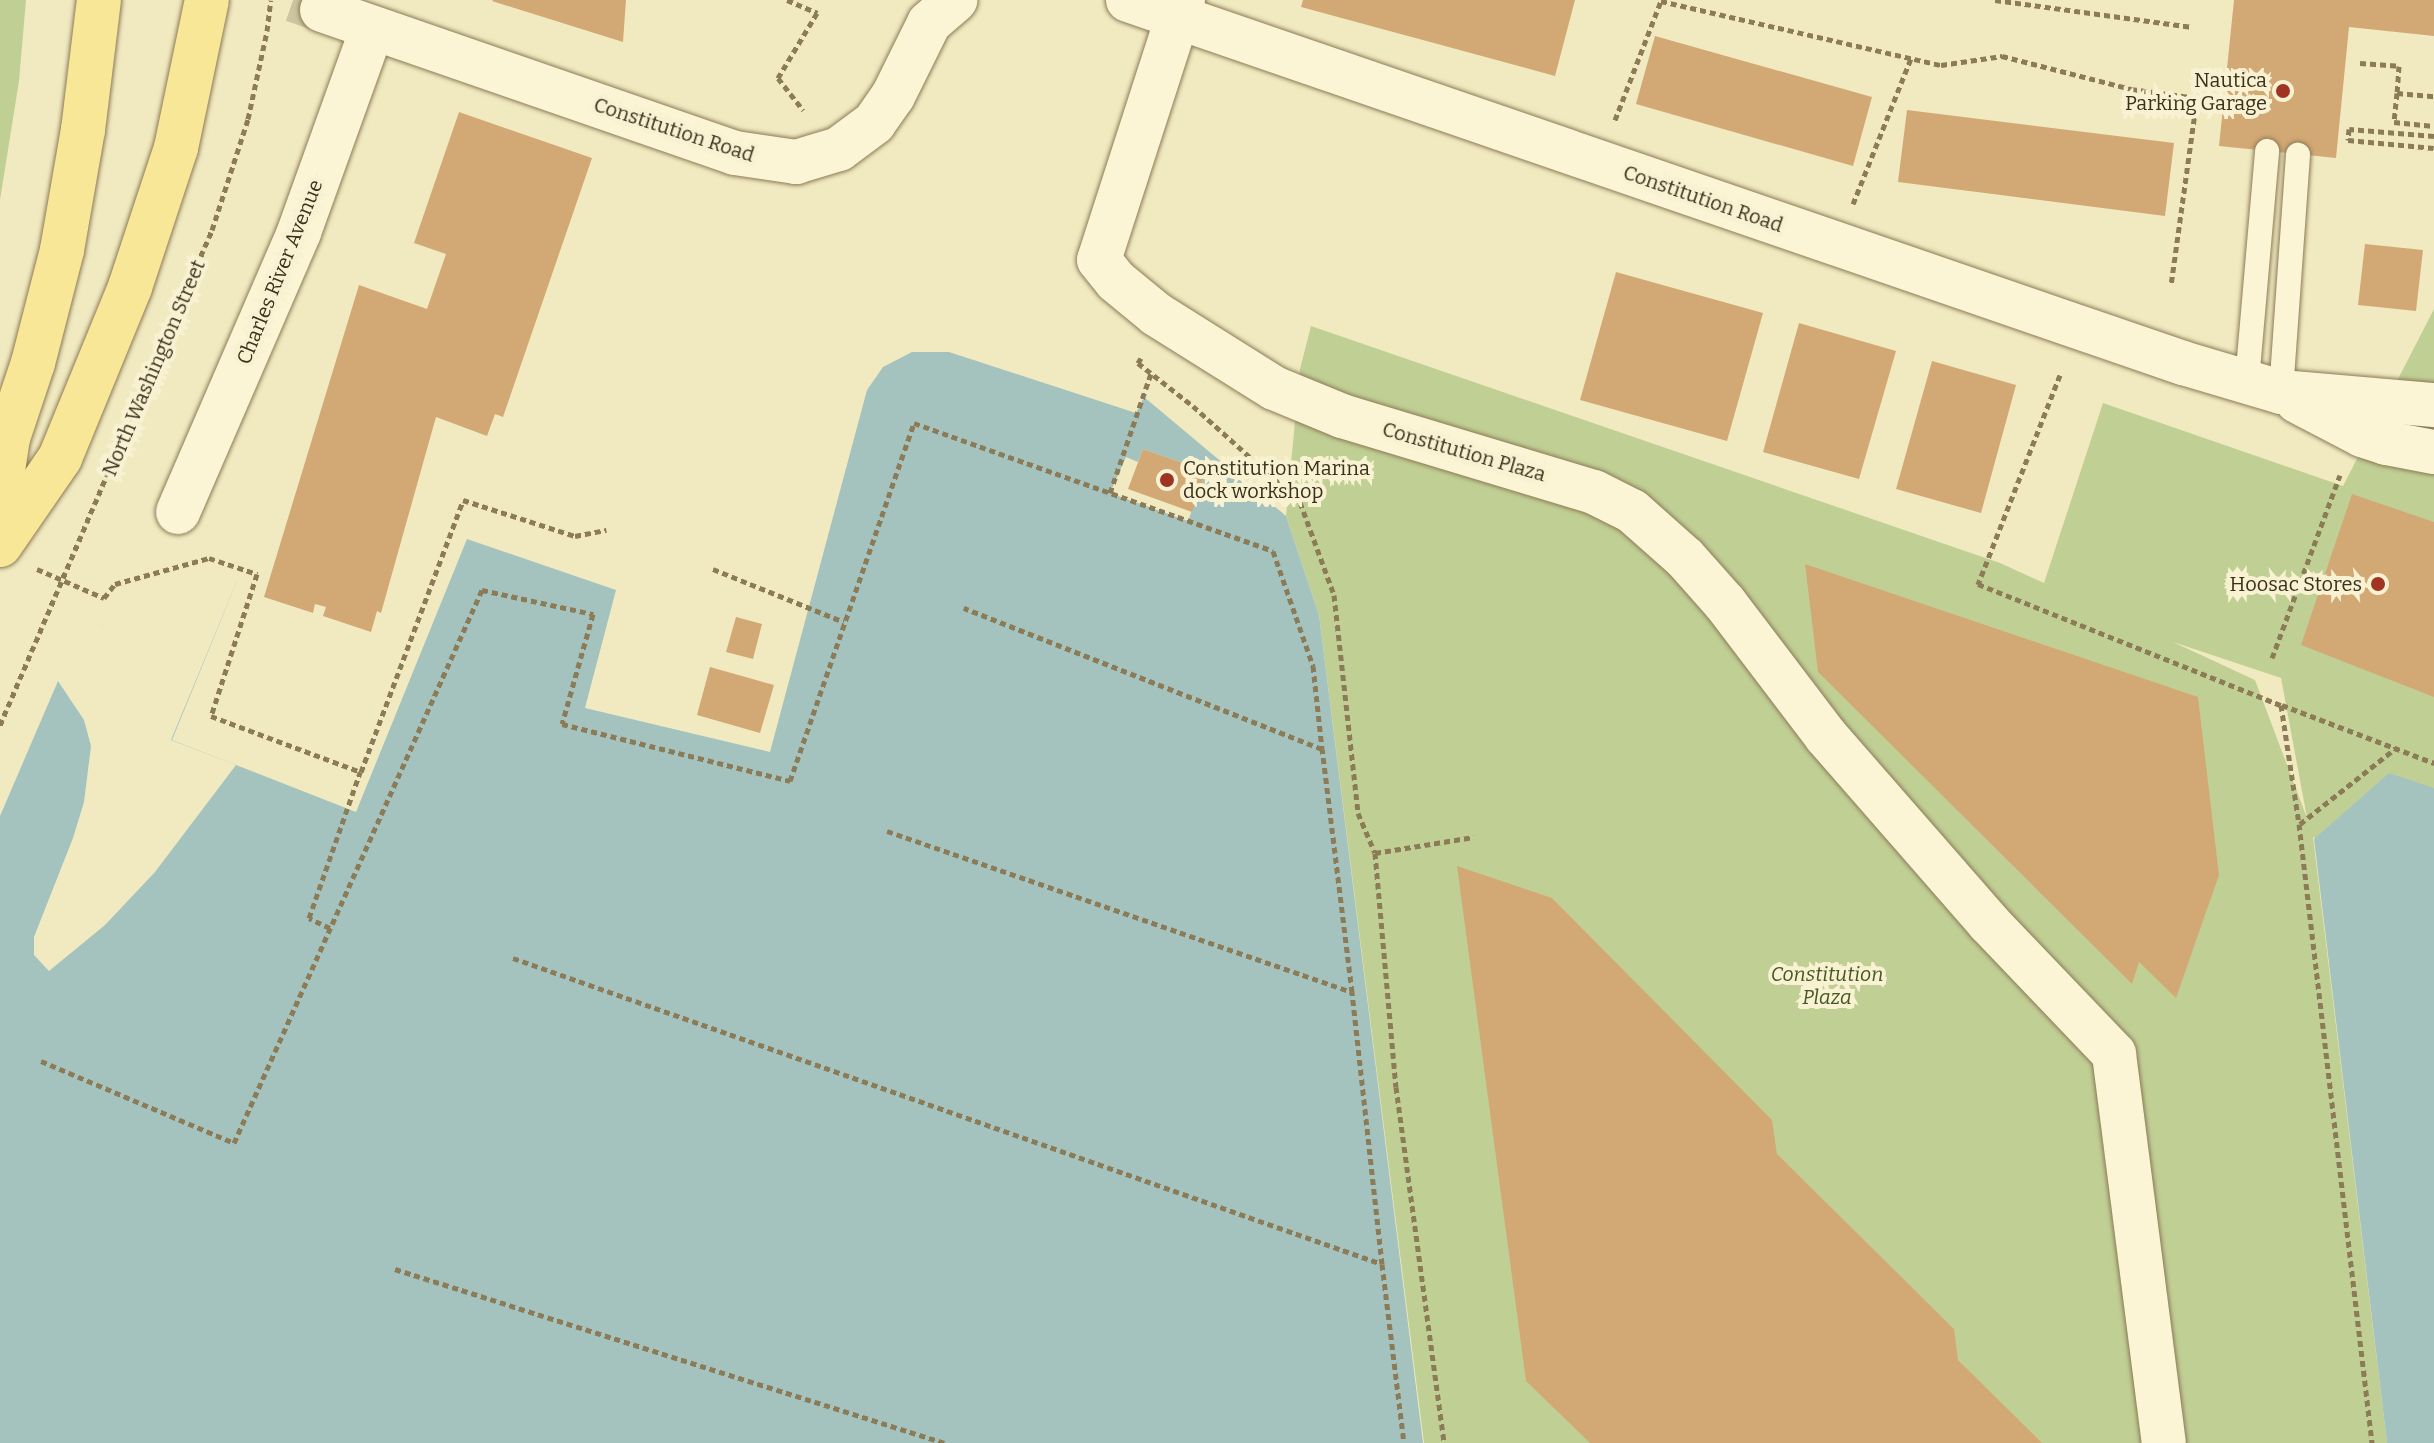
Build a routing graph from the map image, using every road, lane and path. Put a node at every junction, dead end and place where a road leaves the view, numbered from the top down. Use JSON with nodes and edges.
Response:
{"nodes":[{"id":1,"x":99,"y":0,"type":"edge"},
{"id":2,"x":207,"y":0,"type":"edge"},
{"id":3,"x":271,"y":0,"type":"edge"},
{"id":4,"x":787,"y":0,"type":"edge"},
{"id":5,"x":955,"y":0,"type":"edge"},
{"id":6,"x":1128,"y":0,"type":"edge"},
{"id":7,"x":1995,"y":0,"type":"edge"},
{"id":8,"x":1179,"y":9,"type":"edge"},
{"id":9,"x":322,"y":10,"type":"tunnel mouth"},
{"id":10,"x":2192,"y":27,"type":"dead end"},
{"id":11,"x":372,"y":29,"type":"junction"},
{"id":12,"x":1911,"y":58,"type":"junction"},
{"id":13,"x":2360,"y":63,"type":"dead end"},
{"id":14,"x":2397,"y":93,"type":"junction"},
{"id":15,"x":2434,"y":96,"type":"edge"},
{"id":16,"x":803,"y":110,"type":"dead end"},
{"id":17,"x":1617,"y":121,"type":"dead end"},
{"id":18,"x":2434,"y":126,"type":"edge"},
{"id":19,"x":2434,"y":136,"type":"edge"},
{"id":20,"x":2434,"y":148,"type":"edge"},
{"id":21,"x":2267,"y":151,"type":"dead end"},
{"id":22,"x":2298,"y":155,"type":"dead end"},
{"id":23,"x":1837,"y":246,"type":"junction"},
{"id":24,"x":2171,"y":285,"type":"dead end"},
{"id":25,"x":1144,"y":353,"type":"dead end"},
{"id":26,"x":1151,"y":373,"type":"junction"},
{"id":27,"x":2060,"y":375,"type":"dead end"},
{"id":28,"x":2264,"y":386,"type":"junction"},
{"id":29,"x":2434,"y":405,"type":"edge"},
{"id":30,"x":2434,"y":452,"type":"edge"},
{"id":31,"x":2341,"y":472,"type":"dead end"},
{"id":32,"x":0,"y":490,"type":"edge"},
{"id":33,"x":1110,"y":493,"type":"junction"},
{"id":34,"x":178,"y":512,"type":"dead end"},
{"id":35,"x":606,"y":530,"type":"dead end"},
{"id":36,"x":13,"y":554,"type":"edge"},
{"id":37,"x":713,"y":569,"type":"dead end"},
{"id":38,"x":964,"y":608,"type":"dead end"},
{"id":39,"x":844,"y":622,"type":"junction"},
{"id":40,"x":2272,"y":658,"type":"dead end"},
{"id":41,"x":2281,"y":705,"type":"junction"},
{"id":42,"x":0,"y":725,"type":"edge"},
{"id":43,"x":2397,"y":748,"type":"junction"},
{"id":44,"x":1322,"y":749,"type":"junction"},
{"id":45,"x":2434,"y":763,"type":"edge"},
{"id":46,"x":361,"y":772,"type":"junction"},
{"id":47,"x":2299,"y":824,"type":"junction"},
{"id":48,"x":887,"y":831,"type":"dead end"},
{"id":49,"x":1474,"y":837,"type":"dead end"},
{"id":50,"x":1375,"y":853,"type":"junction"},
{"id":51,"x":330,"y":928,"type":"junction"},
{"id":52,"x":513,"y":958,"type":"dead end"},
{"id":53,"x":1352,"y":992,"type":"junction"},
{"id":54,"x":41,"y":1061,"type":"dead end"},
{"id":55,"x":1382,"y":1264,"type":"junction"},
{"id":56,"x":395,"y":1269,"type":"dead end"},
{"id":57,"x":945,"y":1443,"type":"edge"},
{"id":58,"x":1404,"y":1443,"type":"edge"},
{"id":59,"x":1444,"y":1443,"type":"edge"},
{"id":60,"x":2164,"y":1443,"type":"edge"},
{"id":61,"x":2372,"y":1443,"type":"edge"}],
"edges":[{"from":1,"to":32,"type":"main road"},
{"from":2,"to":36,"type":"main road"},
{"from":3,"to":42,"type":"path","name":"North Washington Street","bridge":true},
{"from":4,"to":16,"type":"path"},
{"from":5,"to":11,"type":"street","name":"Constitution Road"},
{"from":6,"to":8,"type":"street","name":"Constitution Road"},
{"from":7,"to":10,"type":"path"},
{"from":8,"to":23,"type":"street","name":"Constitution Road"},
{"from":8,"to":60,"type":"street","name":"Constitution Plaza"},
{"from":9,"to":11,"type":"street","name":"Constitution Road"},
{"from":11,"to":34,"type":"street","name":"Charles River Avenue"},
{"from":12,"to":17,"type":"path"},
{"from":12,"to":23,"type":"path"},
{"from":12,"to":24,"type":"path"},
{"from":13,"to":14,"type":"path"},
{"from":14,"to":15,"type":"path"},
{"from":14,"to":18,"type":"path"},
{"from":19,"to":20,"type":"path"},
{"from":21,"to":28,"type":"lane"},
{"from":22,"to":28,"type":"lane"},
{"from":23,"to":28,"type":"street","name":"Constitution Road"},
{"from":25,"to":26,"type":"path"},
{"from":26,"to":33,"type":"path"},
{"from":26,"to":50,"type":"path"},
{"from":27,"to":41,"type":"path"},
{"from":28,"to":29,"type":"street","name":"Constitution Road"},
{"from":28,"to":30,"type":"street","name":"Constitution Road"},
{"from":31,"to":40,"type":"path"},
{"from":33,"to":39,"type":"path"},
{"from":33,"to":44,"type":"path"},
{"from":35,"to":46,"type":"path"},
{"from":36,"to":46,"type":"path"},
{"from":37,"to":39,"type":"path"},
{"from":38,"to":44,"type":"path"},
{"from":39,"to":51,"type":"path"},
{"from":41,"to":43,"type":"path"},
{"from":41,"to":47,"type":"path"},
{"from":43,"to":45,"type":"path"},
{"from":43,"to":47,"type":"path"},
{"from":44,"to":53,"type":"path"},
{"from":46,"to":51,"type":"path"},
{"from":47,"to":61,"type":"path"},
{"from":48,"to":53,"type":"path"},
{"from":49,"to":50,"type":"path"},
{"from":50,"to":59,"type":"path"},
{"from":51,"to":54,"type":"path"},
{"from":52,"to":55,"type":"path"},
{"from":53,"to":55,"type":"path"},
{"from":55,"to":58,"type":"path"},
{"from":56,"to":57,"type":"path"}]}
